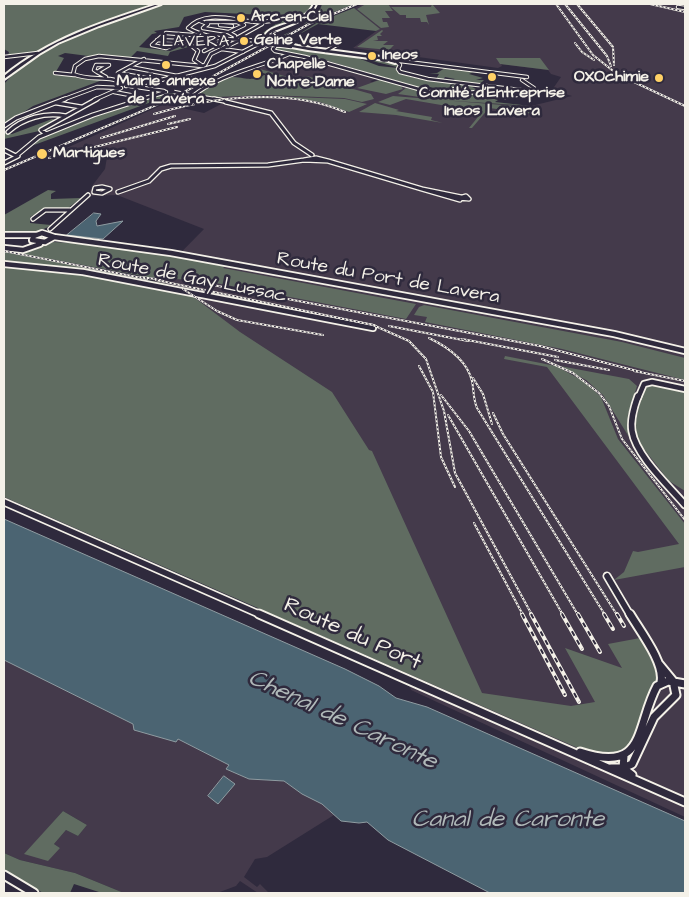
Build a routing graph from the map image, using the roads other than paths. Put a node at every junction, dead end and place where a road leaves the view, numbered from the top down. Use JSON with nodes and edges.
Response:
{"nodes":[{"id":1,"x":160,"y":4,"type":"edge"},
{"id":2,"x":316,"y":4,"type":"edge"},
{"id":3,"x":678,"y":6,"type":"dead end"},
{"id":4,"x":685,"y":8,"type":"edge"},
{"id":5,"x":245,"y":19,"type":"junction"},
{"id":6,"x":280,"y":19,"type":"dead end"},
{"id":7,"x":197,"y":20,"type":"junction"},
{"id":8,"x":206,"y":22,"type":"junction"},
{"id":9,"x":222,"y":22,"type":"junction"},
{"id":10,"x":236,"y":22,"type":"junction"},
{"id":11,"x":260,"y":22,"type":"junction"},
{"id":12,"x":220,"y":25,"type":"junction"},
{"id":13,"x":232,"y":26,"type":"junction"},
{"id":14,"x":94,"y":28,"type":"junction"},
{"id":15,"x":210,"y":30,"type":"junction"},
{"id":16,"x":228,"y":32,"type":"junction"},
{"id":17,"x":166,"y":33,"type":"dead end"},
{"id":18,"x":200,"y":34,"type":"junction"},
{"id":19,"x":209,"y":36,"type":"junction"},
{"id":20,"x":161,"y":37,"type":"dead end"},
{"id":21,"x":218,"y":37,"type":"junction"},
{"id":22,"x":235,"y":39,"type":"junction"},
{"id":23,"x":157,"y":40,"type":"junction"},
{"id":24,"x":240,"y":40,"type":"junction"},
{"id":25,"x":180,"y":42,"type":"junction"},
{"id":26,"x":200,"y":42,"type":"junction"},
{"id":27,"x":222,"y":42,"type":"dead end"},
{"id":28,"x":271,"y":42,"type":"junction"},
{"id":29,"x":338,"y":44,"type":"dead end"},
{"id":30,"x":222,"y":49,"type":"junction"},
{"id":31,"x":198,"y":51,"type":"junction"},
{"id":32,"x":204,"y":51,"type":"junction"},
{"id":33,"x":326,"y":51,"type":"junction"},
{"id":34,"x":243,"y":52,"type":"junction"},
{"id":35,"x":38,"y":53,"type":"junction"},
{"id":36,"x":211,"y":54,"type":"junction"},
{"id":37,"x":289,"y":54,"type":"junction"},
{"id":38,"x":4,"y":57,"type":"edge"},
{"id":39,"x":12,"y":57,"type":"junction"},
{"id":40,"x":145,"y":59,"type":"junction"},
{"id":41,"x":390,"y":59,"type":"junction"},
{"id":42,"x":400,"y":61,"type":"junction"},
{"id":43,"x":22,"y":63,"type":"junction"},
{"id":44,"x":126,"y":63,"type":"dead end"},
{"id":45,"x":135,"y":64,"type":"junction"},
{"id":46,"x":130,"y":67,"type":"junction"},
{"id":47,"x":204,"y":67,"type":"junction"},
{"id":48,"x":96,"y":72,"type":"junction"},
{"id":49,"x":55,"y":73,"type":"dead end"},
{"id":50,"x":74,"y":75,"type":"junction"},
{"id":51,"x":180,"y":75,"type":"junction"},
{"id":52,"x":113,"y":79,"type":"junction"},
{"id":53,"x":193,"y":79,"type":"dead end"},
{"id":54,"x":4,"y":80,"type":"edge"},
{"id":55,"x":159,"y":80,"type":"junction"},
{"id":56,"x":126,"y":85,"type":"junction"},
{"id":57,"x":121,"y":88,"type":"junction"},
{"id":58,"x":495,"y":90,"type":"junction"},
{"id":59,"x":501,"y":90,"type":"junction"},
{"id":60,"x":165,"y":91,"type":"junction"},
{"id":61,"x":114,"y":92,"type":"junction"},
{"id":62,"x":522,"y":92,"type":"junction"},
{"id":63,"x":191,"y":95,"type":"junction"},
{"id":64,"x":135,"y":96,"type":"dead end"},
{"id":65,"x":57,"y":102,"type":"junction"},
{"id":66,"x":81,"y":107,"type":"junction"},
{"id":67,"x":66,"y":116,"type":"junction"},
{"id":68,"x":4,"y":126,"type":"edge"},
{"id":69,"x":8,"y":132,"type":"dead end"},
{"id":70,"x":46,"y":134,"type":"junction"},
{"id":71,"x":4,"y":150,"type":"edge"},
{"id":72,"x":16,"y":156,"type":"junction"},
{"id":73,"x":315,"y":158,"type":"junction"},
{"id":74,"x":4,"y":162,"type":"edge"},
{"id":75,"x":110,"y":190,"type":"junction"},
{"id":76,"x":96,"y":191,"type":"junction"},
{"id":77,"x":118,"y":192,"type":"junction"},
{"id":78,"x":104,"y":193,"type":"junction"},
{"id":79,"x":460,"y":198,"type":"dead end"},
{"id":80,"x":70,"y":210,"type":"junction"},
{"id":81,"x":33,"y":219,"type":"dead end"},
{"id":82,"x":50,"y":229,"type":"junction"},
{"id":83,"x":44,"y":233,"type":"junction"},
{"id":84,"x":4,"y":235,"type":"edge"},
{"id":85,"x":36,"y":235,"type":"junction"},
{"id":86,"x":53,"y":236,"type":"junction"},
{"id":87,"x":33,"y":240,"type":"junction"},
{"id":88,"x":47,"y":241,"type":"junction"},
{"id":89,"x":85,"y":242,"type":"junction"},
{"id":90,"x":4,"y":248,"type":"edge"},
{"id":91,"x":29,"y":248,"type":"junction"},
{"id":92,"x":4,"y":264,"type":"edge"},
{"id":93,"x":373,"y":328,"type":"dead end"},
{"id":94,"x":685,"y":351,"type":"edge"},
{"id":95,"x":685,"y":389,"type":"edge"},
{"id":96,"x":4,"y":502,"type":"edge"},
{"id":97,"x":685,"y":506,"type":"edge"},
{"id":98,"x":607,"y":576,"type":"dead end"},
{"id":99,"x":659,"y":664,"type":"junction"},
{"id":100,"x":673,"y":681,"type":"junction"},
{"id":101,"x":661,"y":683,"type":"junction"},
{"id":102,"x":685,"y":684,"type":"edge"},
{"id":103,"x":542,"y":738,"type":"junction"},
{"id":104,"x":624,"y":756,"type":"junction"},
{"id":105,"x":606,"y":767,"type":"junction"},
{"id":106,"x":623,"y":768,"type":"junction"},
{"id":107,"x":672,"y":796,"type":"junction"},
{"id":108,"x":685,"y":802,"type":"edge"},
{"id":109,"x":4,"y":874,"type":"edge"},
{"id":110,"x":34,"y":893,"type":"edge"}],
"edges":[{"from":1,"to":14,"type":"main road"},
{"from":2,"to":28,"type":"main road"},
{"from":3,"to":4,"type":"street"},
{"from":5,"to":7,"type":"street"},
{"from":5,"to":10,"type":"street"},
{"from":5,"to":11,"type":"street"},
{"from":6,"to":11,"type":"street"},
{"from":7,"to":8,"type":"street"},
{"from":7,"to":18,"type":"street"},
{"from":8,"to":9,"type":"street"},
{"from":8,"to":15,"type":"street"},
{"from":9,"to":10,"type":"street"},
{"from":9,"to":12,"type":"street"},
{"from":10,"to":13,"type":"street"},
{"from":10,"to":16,"type":"street"},
{"from":11,"to":22,"type":"street"},
{"from":12,"to":13,"type":"street"},
{"from":12,"to":15,"type":"street"},
{"from":13,"to":16,"type":"street"},
{"from":14,"to":35,"type":"main road"},
{"from":14,"to":54,"type":"main road"},
{"from":15,"to":16,"type":"street"},
{"from":15,"to":18,"type":"street"},
{"from":16,"to":22,"type":"street"},
{"from":17,"to":19,"type":"street"},
{"from":18,"to":19,"type":"street"},
{"from":19,"to":21,"type":"street"},
{"from":20,"to":23,"type":"street"},
{"from":21,"to":22,"type":"street"},
{"from":21,"to":26,"type":"street"},
{"from":22,"to":24,"type":"street"},
{"from":23,"to":25,"type":"street"},
{"from":23,"to":25,"type":"street"},
{"from":24,"to":28,"type":"street"},
{"from":24,"to":30,"type":"street"},
{"from":25,"to":26,"type":"street"},
{"from":26,"to":31,"type":"street"},
{"from":27,"to":32,"type":"street"},
{"from":28,"to":33,"type":"main road"},
{"from":28,"to":34,"type":"street"},
{"from":28,"to":37,"type":"street"},
{"from":28,"to":41,"type":"main road"},
{"from":29,"to":33,"type":"street"},
{"from":30,"to":34,"type":"street"},
{"from":30,"to":36,"type":"street"},
{"from":31,"to":32,"type":"street"},
{"from":31,"to":47,"type":"street"},
{"from":32,"to":36,"type":"street"},
{"from":33,"to":41,"type":"main road"},
{"from":34,"to":47,"type":"street"},
{"from":35,"to":39,"type":"street"},
{"from":35,"to":43,"type":"main road"},
{"from":36,"to":47,"type":"street"},
{"from":37,"to":58,"type":"street"},
{"from":37,"to":63,"type":"street"},
{"from":38,"to":39,"type":"street"},
{"from":39,"to":43,"type":"street"},
{"from":40,"to":45,"type":"street"},
{"from":40,"to":47,"type":"street"},
{"from":40,"to":50,"type":"street"},
{"from":41,"to":42,"type":"main road"},
{"from":42,"to":59,"type":"street"},
{"from":42,"to":62,"type":"street"},
{"from":43,"to":54,"type":"main road"},
{"from":44,"to":45,"type":"street"},
{"from":45,"to":46,"type":"street"},
{"from":46,"to":51,"type":"street"},
{"from":46,"to":55,"type":"street"},
{"from":47,"to":51,"type":"street"},
{"from":48,"to":48,"type":"street"},
{"from":48,"to":52,"type":"street"},
{"from":49,"to":50,"type":"street"},
{"from":50,"to":52,"type":"street"},
{"from":51,"to":53,"type":"street"},
{"from":51,"to":55,"type":"street"},
{"from":52,"to":56,"type":"street"},
{"from":55,"to":56,"type":"street"},
{"from":55,"to":60,"type":"street"},
{"from":56,"to":57,"type":"street"},
{"from":56,"to":60,"type":"street"},
{"from":57,"to":61,"type":"street"},
{"from":57,"to":65,"type":"street"},
{"from":58,"to":59,"type":"street"},
{"from":58,"to":62,"type":"street"},
{"from":59,"to":62,"type":"street"},
{"from":60,"to":63,"type":"street","bridge":true},
{"from":60,"to":70,"type":"street"},
{"from":61,"to":64,"type":"street"},
{"from":61,"to":66,"type":"street"},
{"from":63,"to":73,"type":"street"},
{"from":65,"to":66,"type":"street"},
{"from":65,"to":68,"type":"street"},
{"from":66,"to":67,"type":"street"},
{"from":67,"to":69,"type":"street"},
{"from":67,"to":70,"type":"street"},
{"from":70,"to":72,"type":"street"},
{"from":71,"to":72,"type":"street"},
{"from":72,"to":74,"type":"street"},
{"from":73,"to":77,"type":"street"},
{"from":73,"to":79,"type":"street"},
{"from":75,"to":76,"type":"street"},
{"from":75,"to":77,"type":"street"},
{"from":75,"to":78,"type":"street"},
{"from":76,"to":78,"type":"street"},
{"from":76,"to":80,"type":"street"},
{"from":77,"to":78,"type":"street"},
{"from":80,"to":81,"type":"street"},
{"from":80,"to":82,"type":"street"},
{"from":82,"to":83,"type":"street"},
{"from":82,"to":86,"type":"street"},
{"from":83,"to":85,"type":"street"},
{"from":83,"to":86,"type":"street","name":"Route du Port de Lavera"},
{"from":84,"to":85,"type":"street"},
{"from":84,"to":87,"type":"street","name":"Route du Port de Lavera"},
{"from":85,"to":87,"type":"street"},
{"from":86,"to":88,"type":"street"},
{"from":86,"to":89,"type":"street","name":"Route du Port de Lavera"},
{"from":87,"to":88,"type":"street","name":"Route du Port de Lavera"},
{"from":87,"to":91,"type":"street"},
{"from":88,"to":89,"type":"street","name":"Route du Port de Lavera"},
{"from":88,"to":91,"type":"street"},
{"from":89,"to":94,"type":"street","name":"Route du Port de Lavera"},
{"from":90,"to":91,"type":"street"},
{"from":92,"to":93,"type":"street","name":"Route de Gay Lussac"},
{"from":95,"to":97,"type":"street"},
{"from":96,"to":103,"type":"street","name":"Route du Port"},
{"from":98,"to":99,"type":"street"},
{"from":99,"to":100,"type":"street"},
{"from":99,"to":101,"type":"street"},
{"from":100,"to":101,"type":"street"},
{"from":100,"to":102,"type":"street"},
{"from":100,"to":106,"type":"street"},
{"from":101,"to":104,"type":"street"},
{"from":103,"to":104,"type":"street"},
{"from":103,"to":105,"type":"street","name":"Route du Port"},
{"from":104,"to":106,"type":"street"},
{"from":105,"to":106,"type":"street"},
{"from":105,"to":107,"type":"street","name":"Route du Port"},
{"from":106,"to":107,"type":"street"},
{"from":107,"to":108,"type":"street","name":"Route du Port"},
{"from":109,"to":110,"type":"street"}]}
